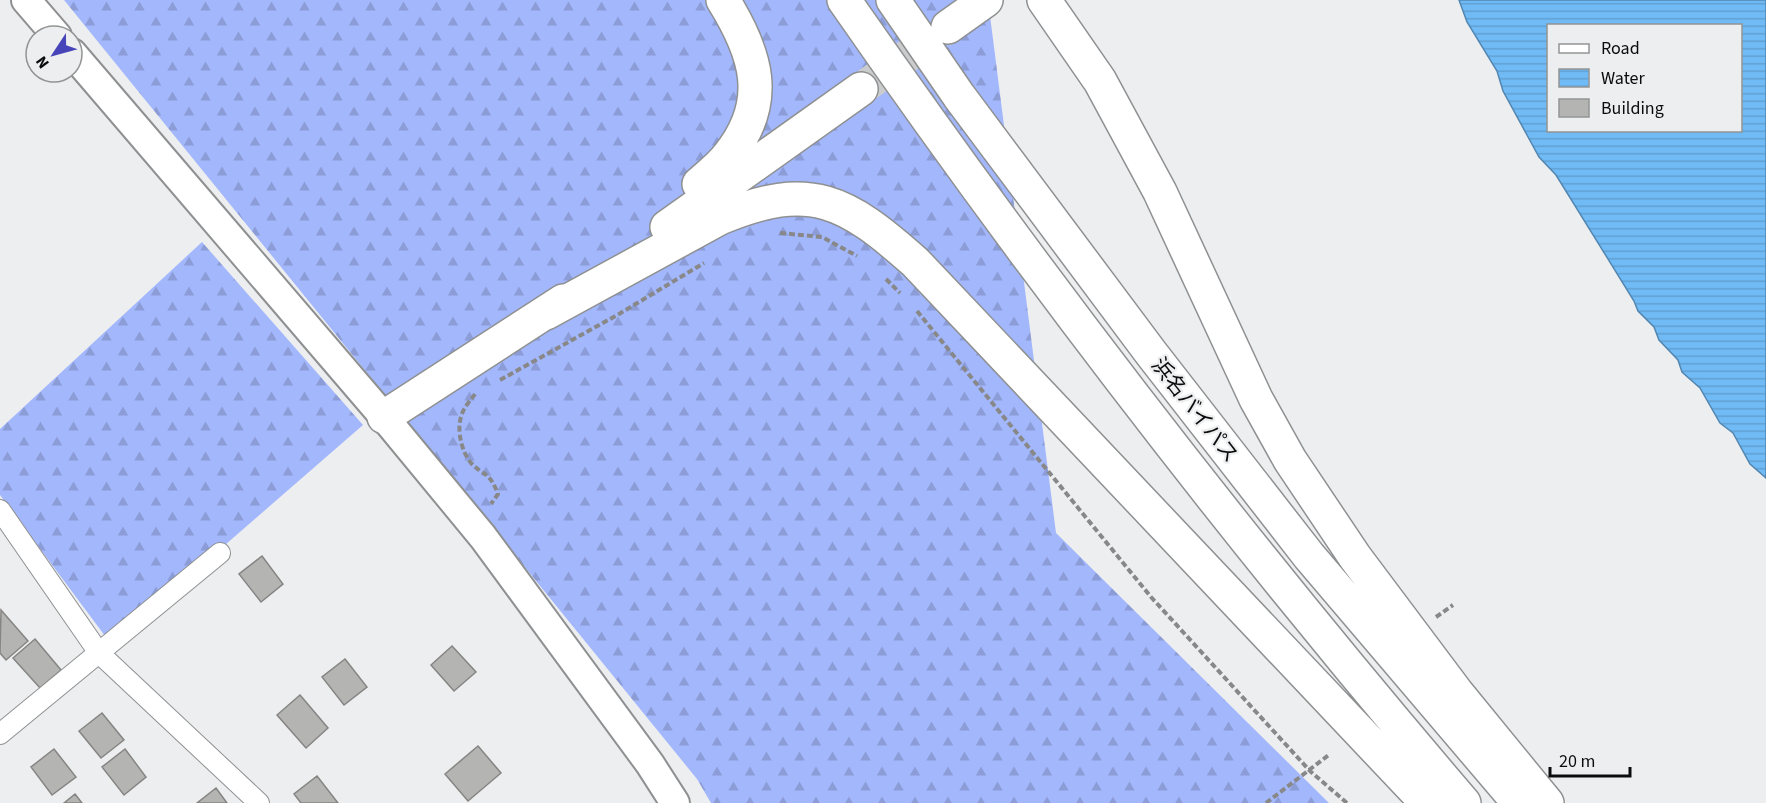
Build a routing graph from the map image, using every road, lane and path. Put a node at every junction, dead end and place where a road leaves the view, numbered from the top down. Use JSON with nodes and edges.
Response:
{"nodes":[{"id":1,"x":26,"y":0,"type":"edge"},
{"id":2,"x":723,"y":0,"type":"edge"},
{"id":3,"x":844,"y":0,"type":"edge"},
{"id":4,"x":893,"y":0,"type":"edge"},
{"id":5,"x":986,"y":0,"type":"edge"},
{"id":6,"x":1044,"y":0,"type":"edge"},
{"id":7,"x":47,"y":24,"type":"edge"},
{"id":8,"x":948,"y":27,"type":"tunnel mouth"},
{"id":9,"x":84,"y":67,"type":"edge"},
{"id":10,"x":861,"y":89,"type":"tunnel mouth"},
{"id":11,"x":773,"y":234,"type":"dead end"},
{"id":12,"x":710,"y":260,"type":"dead end"},
{"id":13,"x":867,"y":261,"type":"dead end"},
{"id":14,"x":882,"y":275,"type":"dead end"},
{"id":15,"x":904,"y":297,"type":"dead end"},
{"id":16,"x":911,"y":304,"type":"dead end"},
{"id":17,"x":546,"y":313,"type":"junction"},
{"id":18,"x":497,"y":382,"type":"dead end"},
{"id":19,"x":476,"y":393,"type":"dead end"},
{"id":20,"x":384,"y":417,"type":"junction"},
{"id":21,"x":0,"y":510,"type":"edge"},
{"id":22,"x":472,"y":524,"type":"junction"},
{"id":23,"x":220,"y":553,"type":"dead end"},
{"id":24,"x":99,"y":653,"type":"junction"},
{"id":25,"x":0,"y":734,"type":"edge"},
{"id":26,"x":1330,"y":754,"type":"dead end"},
{"id":27,"x":1310,"y":771,"type":"junction"},
{"id":28,"x":259,"y":803,"type":"edge"},
{"id":29,"x":675,"y":803,"type":"edge"},
{"id":30,"x":1266,"y":803,"type":"edge"},
{"id":31,"x":1347,"y":803,"type":"edge"},
{"id":32,"x":1427,"y":803,"type":"edge"},
{"id":33,"x":1464,"y":803,"type":"edge"},
{"id":34,"x":1519,"y":803,"type":"edge"},
{"id":35,"x":1546,"y":803,"type":"edge"}],
"edges":[{"from":1,"to":7,"type":"street"},
{"from":2,"to":17,"type":"highway"},
{"from":3,"to":33,"type":"highway","name":"浜名バイパス"},
{"from":4,"to":34,"type":"highway","name":"浜名バイパス"},
{"from":5,"to":8,"type":"highway"},
{"from":6,"to":35,"type":"highway"},
{"from":9,"to":20,"type":"street"},
{"from":10,"to":17,"type":"highway"},
{"from":11,"to":13,"type":"path"},
{"from":12,"to":18,"type":"path"},
{"from":14,"to":15,"type":"path"},
{"from":16,"to":27,"type":"path"},
{"from":17,"to":20,"type":"highway"},
{"from":17,"to":32,"type":"highway"},
{"from":19,"to":22,"type":"path"},
{"from":20,"to":22,"type":"street"},
{"from":21,"to":24,"type":"street"},
{"from":22,"to":29,"type":"street"},
{"from":23,"to":24,"type":"street"},
{"from":24,"to":25,"type":"street"},
{"from":24,"to":28,"type":"street"},
{"from":26,"to":27,"type":"path"},
{"from":27,"to":30,"type":"path"},
{"from":27,"to":31,"type":"path"}]}
